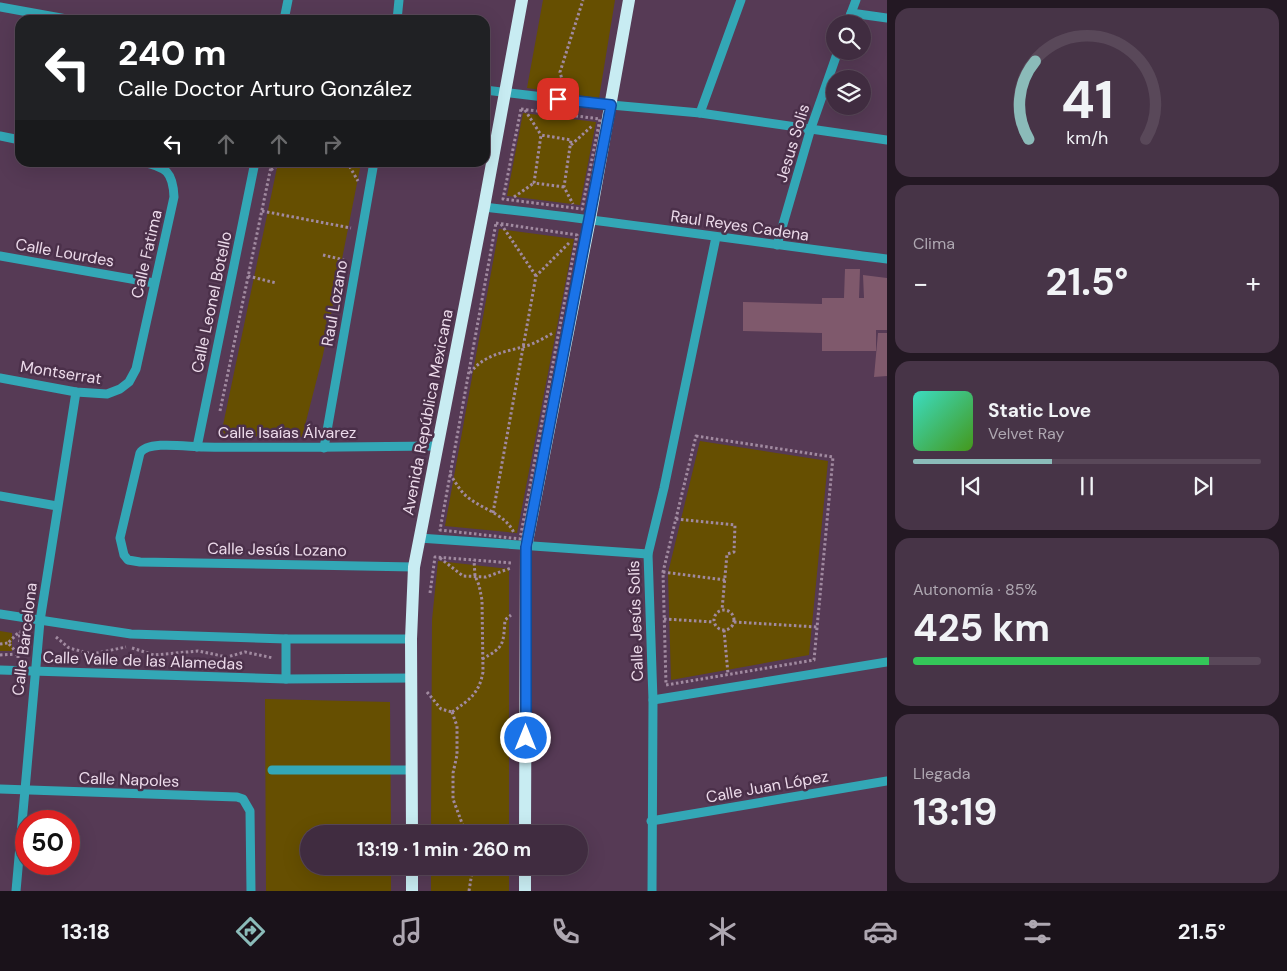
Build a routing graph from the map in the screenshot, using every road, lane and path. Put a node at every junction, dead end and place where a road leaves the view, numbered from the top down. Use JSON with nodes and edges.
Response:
{"nodes":[{"id":1,"x":288,"y":0,"type":"edge"},
{"id":2,"x":399,"y":0,"type":"edge"},
{"id":3,"x":522,"y":0,"type":"edge"},
{"id":4,"x":583,"y":0,"type":"edge"},
{"id":5,"x":629,"y":0,"type":"edge"},
{"id":6,"x":740,"y":0,"type":"edge"},
{"id":7,"x":856,"y":0,"type":"edge"},
{"id":8,"x":0,"y":7,"type":"edge"},
{"id":9,"x":851,"y":13,"type":"joint"},
{"id":10,"x":44,"y":15,"type":"edge"},
{"id":11,"x":285,"y":15,"type":"edge"},
{"id":12,"x":397,"y":15,"type":"edge"},
{"id":13,"x":887,"y":18,"type":"edge"},
{"id":14,"x":835,"y":60,"type":"edge"},
{"id":15,"x":564,"y":89,"type":"dead end"},
{"id":16,"x":490,"y":90,"type":"edge"},
{"id":17,"x":505,"y":92,"type":"junction"},
{"id":18,"x":611,"y":105,"type":"junction"},
{"id":19,"x":524,"y":109,"type":"junction"},
{"id":20,"x":700,"y":113,"type":"junction"},
{"id":21,"x":600,"y":118,"type":"junction"},
{"id":22,"x":811,"y":128,"type":"junction"},
{"id":23,"x":541,"y":134,"type":"junction"},
{"id":24,"x":0,"y":136,"type":"edge"},
{"id":25,"x":15,"y":139,"type":"edge"},
{"id":26,"x":887,"y":140,"type":"edge"},
{"id":27,"x":570,"y":145,"type":"junction"},
{"id":28,"x":160,"y":167,"type":"edge"},
{"id":29,"x":254,"y":167,"type":"edge"},
{"id":30,"x":271,"y":167,"type":"edge"},
{"id":31,"x":276,"y":167,"type":"edge"},
{"id":32,"x":350,"y":167,"type":"edge"},
{"id":33,"x":373,"y":167,"type":"edge"},
{"id":34,"x":271,"y":171,"type":"junction"},
{"id":35,"x":534,"y":183,"type":"junction"},
{"id":36,"x":564,"y":187,"type":"junction"},
{"id":37,"x":362,"y":188,"type":"dead end"},
{"id":38,"x":509,"y":200,"type":"junction"},
{"id":39,"x":484,"y":207,"type":"junction"},
{"id":40,"x":574,"y":208,"type":"junction"},
{"id":41,"x":262,"y":211,"type":"junction"},
{"id":42,"x":590,"y":218,"type":"junction"},
{"id":43,"x":501,"y":224,"type":"junction"},
{"id":44,"x":354,"y":228,"type":"dead end"},
{"id":45,"x":578,"y":235,"type":"junction"},
{"id":46,"x":716,"y":237,"type":"junction"},
{"id":47,"x":777,"y":245,"type":"junction"},
{"id":48,"x":323,"y":255,"type":"dead end"},
{"id":49,"x":0,"y":256,"type":"edge"},
{"id":50,"x":887,"y":259,"type":"edge"},
{"id":51,"x":347,"y":261,"type":"dead end"},
{"id":52,"x":248,"y":276,"type":"junction"},
{"id":53,"x":536,"y":276,"type":"junction"},
{"id":54,"x":154,"y":283,"type":"junction"},
{"id":55,"x":276,"y":283,"type":"dead end"},
{"id":56,"x":560,"y":329,"type":"junction"},
{"id":57,"x":524,"y":346,"type":"junction"},
{"id":58,"x":136,"y":369,"type":"joint"},
{"id":59,"x":468,"y":375,"type":"junction"},
{"id":60,"x":0,"y":378,"type":"edge"},
{"id":61,"x":76,"y":392,"type":"junction"},
{"id":62,"x":220,"y":411,"type":"dead end"},
{"id":63,"x":437,"y":446,"type":"junction"},
{"id":64,"x":197,"y":447,"type":"junction"},
{"id":65,"x":324,"y":448,"type":"junction"},
{"id":66,"x":450,"y":474,"type":"junction"},
{"id":67,"x":0,"y":496,"type":"edge"},
{"id":68,"x":57,"y":506,"type":"junction"},
{"id":69,"x":493,"y":513,"type":"junction"},
{"id":70,"x":676,"y":519,"type":"junction"},
{"id":71,"x":419,"y":538,"type":"junction"},
{"id":72,"x":516,"y":538,"type":"junction"},
{"id":73,"x":526,"y":547,"type":"junction"},
{"id":74,"x":648,"y":554,"type":"junction"},
{"id":75,"x":440,"y":557,"type":"junction"},
{"id":76,"x":474,"y":560,"type":"junction"},
{"id":77,"x":140,"y":562,"type":"joint"},
{"id":78,"x":414,"y":567,"type":"junction"},
{"id":79,"x":512,"y":568,"type":"junction"},
{"id":80,"x":662,"y":572,"type":"junction"},
{"id":81,"x":475,"y":576,"type":"junction"},
{"id":82,"x":512,"y":576,"type":"dead end"},
{"id":83,"x":725,"y":580,"type":"junction"},
{"id":84,"x":429,"y":595,"type":"dead end"},
{"id":85,"x":722,"y":610,"type":"junction"},
{"id":86,"x":0,"y":614,"type":"edge"},
{"id":87,"x":664,"y":619,"type":"junction"},
{"id":88,"x":40,"y":621,"type":"junction"},
{"id":89,"x":714,"y":622,"type":"junction"},
{"id":90,"x":734,"y":622,"type":"junction"},
{"id":91,"x":513,"y":624,"type":"dead end"},
{"id":92,"x":817,"y":627,"type":"junction"},
{"id":93,"x":17,"y":630,"type":"junction"},
{"id":94,"x":724,"y":630,"type":"junction"},
{"id":95,"x":38,"y":635,"type":"junction"},
{"id":96,"x":286,"y":639,"type":"junction"},
{"id":97,"x":411,"y":639,"type":"junction"},
{"id":98,"x":0,"y":644,"type":"edge"},
{"id":99,"x":8,"y":644,"type":"junction"},
{"id":100,"x":18,"y":654,"type":"junction"},
{"id":101,"x":0,"y":655,"type":"edge"},
{"id":102,"x":286,"y":659,"type":"junction"},
{"id":103,"x":482,"y":659,"type":"junction"},
{"id":104,"x":887,"y":662,"type":"edge"},
{"id":105,"x":0,"y":670,"type":"edge"},
{"id":106,"x":34,"y":672,"type":"junction"},
{"id":107,"x":728,"y":674,"type":"junction"},
{"id":108,"x":286,"y":678,"type":"junction"},
{"id":109,"x":412,"y":678,"type":"junction"},
{"id":110,"x":427,"y":683,"type":"dead end"},
{"id":111,"x":427,"y":692,"type":"junction"},
{"id":112,"x":653,"y":700,"type":"junction"},
{"id":113,"x":427,"y":701,"type":"dead end"},
{"id":114,"x":452,"y":712,"type":"junction"},
{"id":115,"x":272,"y":770,"type":"dead end"},
{"id":116,"x":412,"y":770,"type":"junction"},
{"id":117,"x":887,"y":781,"type":"edge"},
{"id":118,"x":0,"y":789,"type":"edge"},
{"id":119,"x":24,"y":791,"type":"junction"},
{"id":120,"x":651,"y":821,"type":"junction"},
{"id":121,"x":412,"y":825,"type":"edge"},
{"id":122,"x":463,"y":825,"type":"edge"},
{"id":123,"x":525,"y":825,"type":"edge"},
{"id":124,"x":412,"y":875,"type":"edge"},
{"id":125,"x":472,"y":875,"type":"edge"},
{"id":126,"x":525,"y":875,"type":"edge"},
{"id":127,"x":16,"y":891,"type":"edge"},
{"id":128,"x":251,"y":891,"type":"edge"},
{"id":129,"x":412,"y":891,"type":"edge"},
{"id":130,"x":469,"y":891,"type":"edge"},
{"id":131,"x":525,"y":891,"type":"edge"},
{"id":132,"x":652,"y":891,"type":"edge"}],
"edges":[{"from":1,"to":11,"type":"street"},
{"from":2,"to":12,"type":"street"},
{"from":3,"to":17,"type":"main road","name":"Avenida República Mexicana"},
{"from":4,"to":15,"type":"path"},
{"from":5,"to":18,"type":"main road"},
{"from":6,"to":20,"type":"street"},
{"from":7,"to":9,"type":"street"},
{"from":8,"to":10,"type":"street"},
{"from":9,"to":13,"type":"street"},
{"from":14,"to":22,"type":"street","name":"Jesus Solis"},
{"from":16,"to":17,"type":"street"},
{"from":17,"to":18,"type":"street"},
{"from":17,"to":39,"type":"main road","name":"Avenida República Mexicana"},
{"from":18,"to":20,"type":"street"},
{"from":18,"to":42,"type":"main road"},
{"from":19,"to":21,"type":"path"},
{"from":19,"to":23,"type":"path"},
{"from":19,"to":38,"type":"path"},
{"from":20,"to":22,"type":"street"},
{"from":21,"to":27,"type":"path"},
{"from":21,"to":40,"type":"path"},
{"from":22,"to":26,"type":"street"},
{"from":22,"to":47,"type":"street","name":"Jesus Solis"},
{"from":23,"to":27,"type":"path"},
{"from":23,"to":35,"type":"path"},
{"from":24,"to":25,"type":"street"},
{"from":27,"to":36,"type":"path"},
{"from":28,"to":54,"type":"street","name":"Calle Fatima"},
{"from":29,"to":64,"type":"street","name":"Calle Leonel Botello"},
{"from":30,"to":34,"type":"path"},
{"from":31,"to":34,"type":"path"},
{"from":32,"to":37,"type":"path"},
{"from":33,"to":65,"type":"street","name":"Raul Lozano"},
{"from":34,"to":41,"type":"path"},
{"from":35,"to":36,"type":"path"},
{"from":35,"to":38,"type":"path"},
{"from":36,"to":40,"type":"path"},
{"from":38,"to":40,"type":"path"},
{"from":39,"to":42,"type":"street","name":"Raul Reyes Cadena"},
{"from":39,"to":63,"type":"main road","name":"Avenida República Mexicana"},
{"from":41,"to":44,"type":"path"},
{"from":41,"to":52,"type":"path"},
{"from":42,"to":46,"type":"street","name":"Raul Reyes Cadena"},
{"from":42,"to":73,"type":"main road"},
{"from":43,"to":45,"type":"path"},
{"from":43,"to":53,"type":"path"},
{"from":43,"to":59,"type":"path"},
{"from":45,"to":53,"type":"path"},
{"from":45,"to":56,"type":"path"},
{"from":46,"to":47,"type":"street","name":"Raul Reyes Cadena"},
{"from":46,"to":74,"type":"street","name":"Calle Jesús Solís"},
{"from":47,"to":50,"type":"street","name":"Raul Reyes Cadena"},
{"from":48,"to":51,"type":"path"},
{"from":49,"to":54,"type":"street","name":"Calle Lourdes"},
{"from":52,"to":55,"type":"path"},
{"from":52,"to":62,"type":"path"},
{"from":53,"to":57,"type":"path"},
{"from":54,"to":58,"type":"street","name":"Calle Fatima"},
{"from":56,"to":57,"type":"path"},
{"from":56,"to":72,"type":"path"},
{"from":57,"to":59,"type":"path"},
{"from":57,"to":69,"type":"path"},
{"from":58,"to":61,"type":"street","name":"Montserrat"},
{"from":59,"to":66,"type":"path"},
{"from":60,"to":61,"type":"street","name":"Montserrat"},
{"from":61,"to":68,"type":"street","name":"Calle Barcelona"},
{"from":63,"to":65,"type":"street","name":"Calle Isaías Álvarez"},
{"from":63,"to":71,"type":"main road","name":"Avenida República Mexicana"},
{"from":64,"to":65,"type":"street","name":"Calle Isaías Álvarez"},
{"from":64,"to":77,"type":"street","name":"Calle Isaías Álvarez"},
{"from":66,"to":69,"type":"path"},
{"from":66,"to":72,"type":"path"},
{"from":67,"to":68,"type":"street"},
{"from":68,"to":88,"type":"street","name":"Calle Barcelona"},
{"from":69,"to":72,"type":"path"},
{"from":70,"to":80,"type":"path"},
{"from":70,"to":83,"type":"path"},
{"from":70,"to":92,"type":"path"},
{"from":71,"to":73,"type":"street"},
{"from":71,"to":78,"type":"main road","name":"Avenida República Mexicana"},
{"from":73,"to":74,"type":"street"},
{"from":73,"to":123,"type":"main road"},
{"from":74,"to":112,"type":"street","name":"Calle Jesús Solís"},
{"from":75,"to":76,"type":"path"},
{"from":75,"to":81,"type":"path"},
{"from":75,"to":84,"type":"path"},
{"from":76,"to":79,"type":"path"},
{"from":76,"to":81,"type":"path"},
{"from":77,"to":78,"type":"street","name":"Calle Jesús Lozano"},
{"from":78,"to":97,"type":"main road","name":"Avenida República Mexicana"},
{"from":79,"to":81,"type":"path"},
{"from":79,"to":82,"type":"path"},
{"from":80,"to":83,"type":"path"},
{"from":80,"to":87,"type":"path"},
{"from":81,"to":103,"type":"path"},
{"from":83,"to":85,"type":"path"},
{"from":85,"to":89,"type":"path"},
{"from":85,"to":90,"type":"path"},
{"from":86,"to":88,"type":"street","name":"Calle Valle de las Alamedas"},
{"from":87,"to":89,"type":"path"},
{"from":87,"to":107,"type":"path"},
{"from":88,"to":95,"type":"street","name":"Calle Barcelona"},
{"from":88,"to":96,"type":"street","name":"Calle Valle de las Alamedas"},
{"from":89,"to":94,"type":"path"},
{"from":90,"to":92,"type":"path"},
{"from":90,"to":94,"type":"path"},
{"from":91,"to":103,"type":"path"},
{"from":92,"to":107,"type":"path"},
{"from":93,"to":95,"type":"path"},
{"from":93,"to":99,"type":"path"},
{"from":93,"to":100,"type":"path"},
{"from":94,"to":107,"type":"path"},
{"from":95,"to":102,"type":"path"},
{"from":95,"to":106,"type":"street","name":"Calle Barcelona"},
{"from":96,"to":97,"type":"street","name":"Calle Valle de las Alamedas"},
{"from":96,"to":102,"type":"street"},
{"from":97,"to":109,"type":"main road","name":"Avenida República Mexicana"},
{"from":98,"to":99,"type":"path"},
{"from":99,"to":100,"type":"path"},
{"from":100,"to":101,"type":"path"},
{"from":102,"to":108,"type":"street"},
{"from":103,"to":114,"type":"path"},
{"from":104,"to":112,"type":"street"},
{"from":105,"to":106,"type":"street","name":"Calle Valle de las Alamedas"},
{"from":106,"to":108,"type":"street","name":"Calle Valle de las Alamedas"},
{"from":106,"to":119,"type":"street","name":"Calle Barcelona"},
{"from":108,"to":109,"type":"street","name":"Calle Valle de las Alamedas"},
{"from":109,"to":116,"type":"main road","name":"Avenida República Mexicana"},
{"from":110,"to":111,"type":"path"},
{"from":111,"to":113,"type":"path"},
{"from":111,"to":114,"type":"path"},
{"from":112,"to":120,"type":"street","name":"Calle Jesús Solís"},
{"from":114,"to":122,"type":"path"},
{"from":115,"to":116,"type":"street"},
{"from":116,"to":121,"type":"main road","name":"Avenida República Mexicana"},
{"from":117,"to":120,"type":"street","name":"Calle Juan López"},
{"from":118,"to":119,"type":"street","name":"Calle Napoles"},
{"from":119,"to":127,"type":"street","name":"Calle Barcelona"},
{"from":119,"to":128,"type":"street","name":"Calle Napoles"},
{"from":120,"to":132,"type":"street","name":"Calle Jesús Solís"},
{"from":124,"to":129,"type":"main road"},
{"from":125,"to":130,"type":"path"},
{"from":126,"to":131,"type":"main road"}]}
